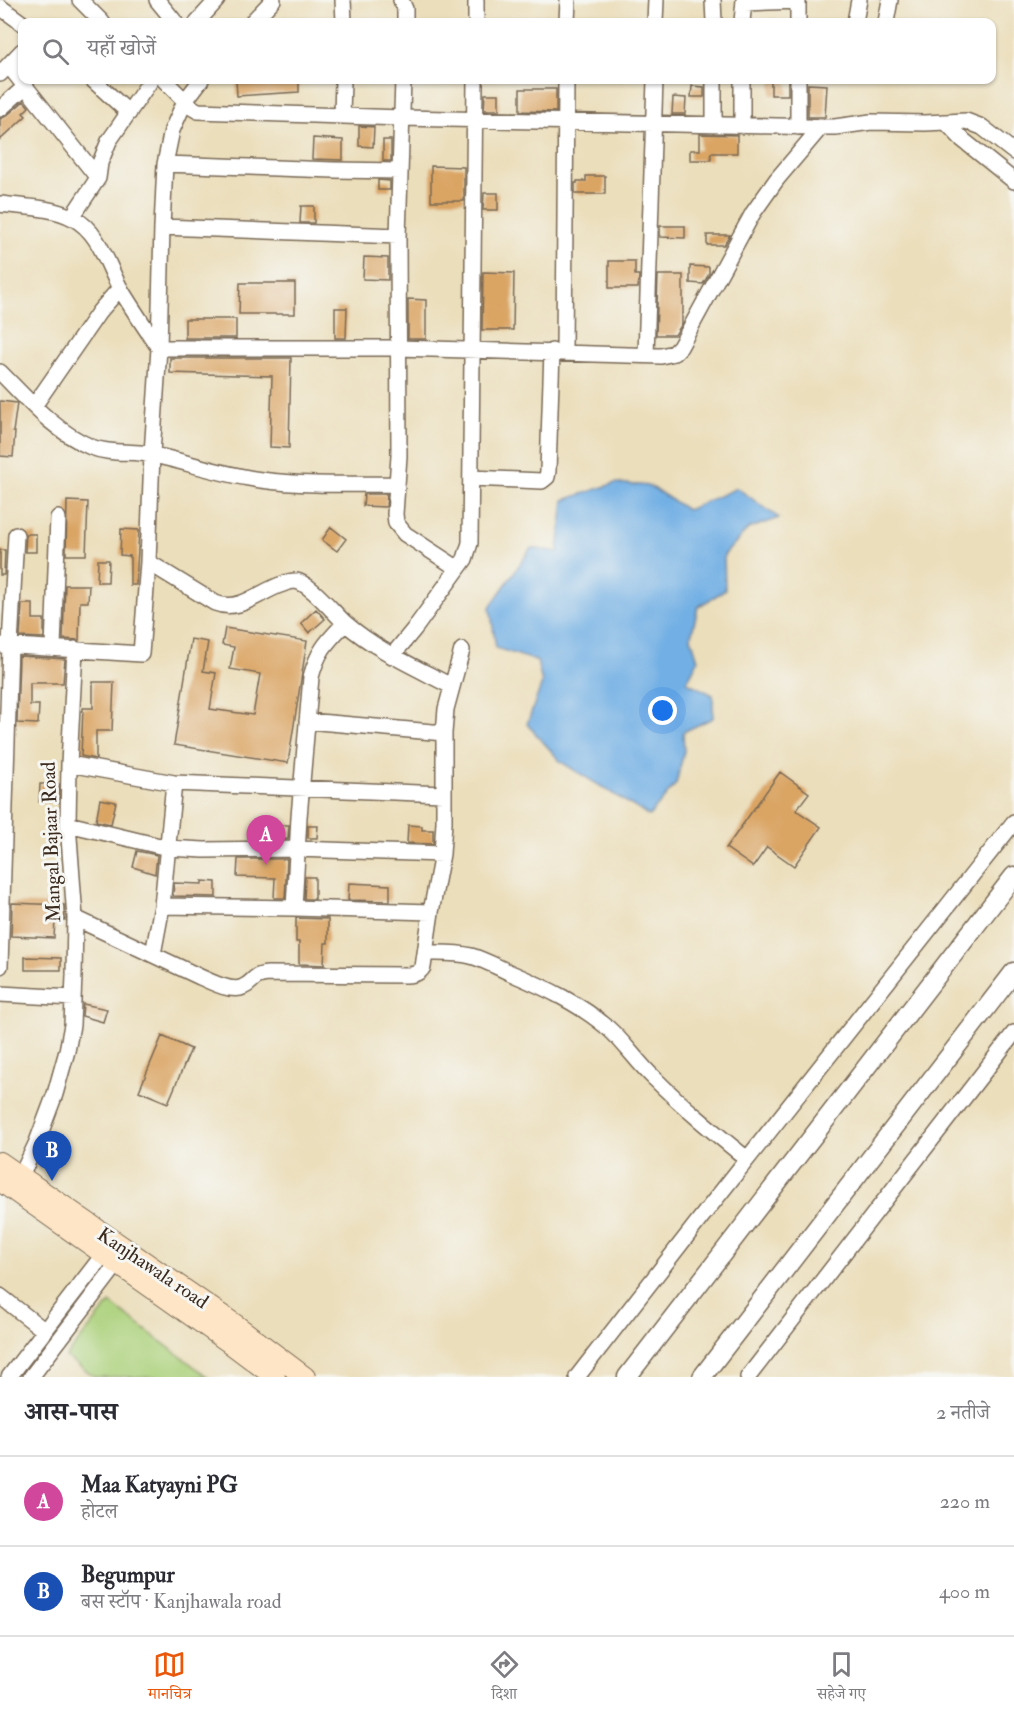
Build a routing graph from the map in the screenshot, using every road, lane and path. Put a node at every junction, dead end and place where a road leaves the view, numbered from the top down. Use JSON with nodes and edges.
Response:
{"nodes":[{"id":1,"x":80,"y":0,"type":"edge"},
{"id":2,"x":157,"y":0,"type":"edge"},
{"id":3,"x":217,"y":0,"type":"edge"},
{"id":4,"x":273,"y":0,"type":"edge"},
{"id":5,"x":344,"y":0,"type":"edge"},
{"id":6,"x":401,"y":0,"type":"edge"},
{"id":7,"x":476,"y":0,"type":"edge"},
{"id":8,"x":568,"y":0,"type":"edge"},
{"id":9,"x":656,"y":0,"type":"edge"},
{"id":10,"x":714,"y":0,"type":"edge"},
{"id":11,"x":798,"y":0,"type":"edge"},
{"id":12,"x":859,"y":0,"type":"edge"},
{"id":13,"x":890,"y":0,"type":"edge"},
{"id":14,"x":744,"y":1,"type":"edge"},
{"id":15,"x":0,"y":7,"type":"edge"},
{"id":16,"x":98,"y":18,"type":"edge"},
{"id":17,"x":172,"y":18,"type":"edge"},
{"id":18,"x":201,"y":18,"type":"edge"},
{"id":19,"x":256,"y":18,"type":"edge"},
{"id":20,"x":344,"y":18,"type":"edge"},
{"id":21,"x":405,"y":18,"type":"edge"},
{"id":22,"x":476,"y":18,"type":"edge"},
{"id":23,"x":567,"y":18,"type":"edge"},
{"id":24,"x":655,"y":18,"type":"edge"},
{"id":25,"x":714,"y":18,"type":"edge"},
{"id":26,"x":742,"y":18,"type":"edge"},
{"id":27,"x":798,"y":18,"type":"edge"},
{"id":28,"x":856,"y":18,"type":"edge"},
{"id":29,"x":887,"y":18,"type":"edge"},
{"id":30,"x":18,"y":20,"type":"edge"},
{"id":31,"x":18,"y":55,"type":"edge"},
{"id":32,"x":4,"y":70,"type":"edge"},
{"id":33,"x":18,"y":80,"type":"edge"},
{"id":34,"x":23,"y":84,"type":"edge"},
{"id":35,"x":97,"y":84,"type":"edge"},
{"id":36,"x":148,"y":84,"type":"edge"},
{"id":37,"x":168,"y":84,"type":"edge"},
{"id":38,"x":198,"y":84,"type":"edge"},
{"id":39,"x":343,"y":84,"type":"edge"},
{"id":40,"x":403,"y":84,"type":"edge"},
{"id":41,"x":474,"y":84,"type":"edge"},
{"id":42,"x":566,"y":84,"type":"edge"},
{"id":43,"x":655,"y":84,"type":"edge"},
{"id":44,"x":714,"y":84,"type":"edge"},
{"id":45,"x":742,"y":84,"type":"edge"},
{"id":46,"x":798,"y":84,"type":"edge"},
{"id":47,"x":26,"y":86,"type":"junction"},
{"id":48,"x":185,"y":101,"type":"junction"},
{"id":49,"x":0,"y":109,"type":"edge"},
{"id":50,"x":129,"y":113,"type":"junction"},
{"id":51,"x":342,"y":116,"type":"junction"},
{"id":52,"x":402,"y":118,"type":"junction"},
{"id":53,"x":474,"y":119,"type":"junction"},
{"id":54,"x":566,"y":122,"type":"junction"},
{"id":55,"x":946,"y":122,"type":"junction"},
{"id":56,"x":655,"y":124,"type":"junction"},
{"id":57,"x":714,"y":125,"type":"junction"},
{"id":58,"x":742,"y":126,"type":"junction"},
{"id":59,"x":798,"y":127,"type":"junction"},
{"id":60,"x":821,"y":128,"type":"junction"},
{"id":61,"x":1014,"y":152,"type":"edge"},
{"id":62,"x":165,"y":164,"type":"junction"},
{"id":63,"x":400,"y":171,"type":"junction"},
{"id":64,"x":98,"y":178,"type":"junction"},
{"id":65,"x":1014,"y":181,"type":"edge"},
{"id":66,"x":0,"y":204,"type":"edge"},
{"id":67,"x":72,"y":217,"type":"junction"},
{"id":68,"x":162,"y":227,"type":"junction"},
{"id":69,"x":398,"y":236,"type":"junction"},
{"id":70,"x":120,"y":288,"type":"junction"},
{"id":71,"x":159,"y":348,"type":"junction"},
{"id":72,"x":398,"y":348,"type":"junction"},
{"id":73,"x":471,"y":350,"type":"junction"},
{"id":74,"x":558,"y":352,"type":"junction"},
{"id":75,"x":646,"y":355,"type":"junction"},
{"id":76,"x":0,"y":372,"type":"edge"},
{"id":77,"x":34,"y":406,"type":"junction"},
{"id":78,"x":152,"y":454,"type":"junction"},
{"id":79,"x":471,"y":478,"type":"junction"},
{"id":80,"x":397,"y":484,"type":"junction"},
{"id":81,"x":58,"y":518,"type":"dead end"},
{"id":82,"x":16,"y":535,"type":"dead end"},
{"id":83,"x":148,"y":562,"type":"junction"},
{"id":84,"x":458,"y":568,"type":"junction"},
{"id":85,"x":345,"y":623,"type":"junction"},
{"id":86,"x":5,"y":645,"type":"edge"},
{"id":87,"x":53,"y":647,"type":"junction"},
{"id":88,"x":75,"y":649,"type":"junction"},
{"id":89,"x":462,"y":650,"type":"dead end"},
{"id":90,"x":392,"y":656,"type":"junction"},
{"id":91,"x":451,"y":686,"type":"junction"},
{"id":92,"x":308,"y":721,"type":"junction"},
{"id":93,"x":444,"y":733,"type":"junction"},
{"id":94,"x":69,"y":764,"type":"junction"},
{"id":95,"x":174,"y":783,"type":"junction"},
{"id":96,"x":302,"y":789,"type":"junction"},
{"id":97,"x":443,"y":794,"type":"junction"},
{"id":98,"x":1014,"y":822,"type":"edge"},
{"id":99,"x":68,"y":824,"type":"junction"},
{"id":100,"x":168,"y":848,"type":"junction"},
{"id":101,"x":297,"y":849,"type":"junction"},
{"id":102,"x":442,"y":854,"type":"junction"},
{"id":103,"x":1014,"y":876,"type":"edge"},
{"id":104,"x":162,"y":906,"type":"junction"},
{"id":105,"x":294,"y":908,"type":"junction"},
{"id":106,"x":431,"y":912,"type":"junction"},
{"id":107,"x":75,"y":918,"type":"junction"},
{"id":108,"x":425,"y":953,"type":"junction"},
{"id":109,"x":153,"y":954,"type":"junction"},
{"id":110,"x":0,"y":966,"type":"edge"},
{"id":111,"x":1014,"y":972,"type":"edge"},
{"id":112,"x":0,"y":994,"type":"edge"},
{"id":113,"x":73,"y":998,"type":"junction"},
{"id":114,"x":1014,"y":1033,"type":"edge"},
{"id":115,"x":747,"y":1159,"type":"junction"},
{"id":116,"x":0,"y":1162,"type":"edge"},
{"id":117,"x":21,"y":1176,"type":"junction"},
{"id":118,"x":0,"y":1181,"type":"edge"},
{"id":119,"x":116,"y":1252,"type":"junction"},
{"id":120,"x":0,"y":1296,"type":"edge"},
{"id":121,"x":45,"y":1331,"type":"junction"},
{"id":122,"x":9,"y":1377,"type":"edge"},
{"id":123,"x":31,"y":1377,"type":"edge"},
{"id":124,"x":275,"y":1377,"type":"edge"},
{"id":125,"x":305,"y":1377,"type":"edge"},
{"id":126,"x":577,"y":1377,"type":"edge"},
{"id":127,"x":627,"y":1377,"type":"edge"},
{"id":128,"x":702,"y":1377,"type":"edge"},
{"id":129,"x":748,"y":1377,"type":"edge"}],
"edges":[{"from":1,"to":16,"type":"street"},
{"from":2,"to":17,"type":"street"},
{"from":3,"to":18,"type":"street"},
{"from":4,"to":19,"type":"street"},
{"from":5,"to":20,"type":"street"},
{"from":6,"to":21,"type":"street"},
{"from":7,"to":22,"type":"street"},
{"from":8,"to":23,"type":"street"},
{"from":9,"to":24,"type":"street"},
{"from":10,"to":25,"type":"street"},
{"from":11,"to":14,"type":"street"},
{"from":11,"to":27,"type":"street"},
{"from":12,"to":28,"type":"street"},
{"from":13,"to":29,"type":"street"},
{"from":14,"to":26,"type":"street"},
{"from":15,"to":30,"type":"street"},
{"from":31,"to":32,"type":"street"},
{"from":32,"to":33,"type":"street"},
{"from":34,"to":47,"type":"street"},
{"from":35,"to":50,"type":"street"},
{"from":36,"to":50,"type":"street"},
{"from":37,"to":48,"type":"street"},
{"from":38,"to":48,"type":"street"},
{"from":39,"to":51,"type":"street"},
{"from":40,"to":52,"type":"street"},
{"from":41,"to":53,"type":"street"},
{"from":42,"to":54,"type":"street"},
{"from":43,"to":56,"type":"street"},
{"from":44,"to":57,"type":"street"},
{"from":45,"to":58,"type":"street"},
{"from":46,"to":59,"type":"street"},
{"from":47,"to":49,"type":"street"},
{"from":47,"to":64,"type":"street"},
{"from":48,"to":51,"type":"street"},
{"from":48,"to":62,"type":"street"},
{"from":50,"to":64,"type":"street"},
{"from":51,"to":52,"type":"street"},
{"from":52,"to":53,"type":"street"},
{"from":52,"to":63,"type":"street"},
{"from":53,"to":54,"type":"street"},
{"from":53,"to":73,"type":"street"},
{"from":54,"to":56,"type":"street"},
{"from":54,"to":74,"type":"street"},
{"from":55,"to":60,"type":"street"},
{"from":55,"to":61,"type":"street"},
{"from":55,"to":65,"type":"street"},
{"from":56,"to":57,"type":"street"},
{"from":56,"to":75,"type":"street"},
{"from":57,"to":58,"type":"street"},
{"from":58,"to":59,"type":"street"},
{"from":59,"to":60,"type":"street"},
{"from":60,"to":75,"type":"street"},
{"from":62,"to":63,"type":"street"},
{"from":62,"to":68,"type":"street"},
{"from":63,"to":69,"type":"street"},
{"from":64,"to":67,"type":"street"},
{"from":66,"to":67,"type":"street"},
{"from":67,"to":70,"type":"street"},
{"from":68,"to":69,"type":"street"},
{"from":68,"to":71,"type":"street"},
{"from":69,"to":72,"type":"street"},
{"from":70,"to":71,"type":"street"},
{"from":70,"to":77,"type":"street"},
{"from":71,"to":72,"type":"street"},
{"from":71,"to":78,"type":"street"},
{"from":72,"to":73,"type":"street"},
{"from":72,"to":80,"type":"street"},
{"from":73,"to":74,"type":"street"},
{"from":73,"to":79,"type":"street"},
{"from":74,"to":75,"type":"street"},
{"from":74,"to":79,"type":"street"},
{"from":76,"to":77,"type":"street"},
{"from":77,"to":78,"type":"street"},
{"from":78,"to":80,"type":"street"},
{"from":78,"to":83,"type":"street"},
{"from":79,"to":84,"type":"street"},
{"from":80,"to":84,"type":"street"},
{"from":81,"to":87,"type":"street"},
{"from":82,"to":86,"type":"street"},
{"from":83,"to":85,"type":"street"},
{"from":83,"to":88,"type":"street"},
{"from":84,"to":90,"type":"street"},
{"from":85,"to":90,"type":"street"},
{"from":85,"to":92,"type":"street"},
{"from":86,"to":87,"type":"street"},
{"from":86,"to":110,"type":"street"},
{"from":87,"to":88,"type":"street"},
{"from":88,"to":94,"type":"street","name":"Mangal Bajaar Road"},
{"from":89,"to":91,"type":"street"},
{"from":90,"to":91,"type":"street"},
{"from":91,"to":93,"type":"street"},
{"from":92,"to":93,"type":"street"},
{"from":92,"to":96,"type":"street"},
{"from":93,"to":97,"type":"street"},
{"from":94,"to":95,"type":"street"},
{"from":94,"to":99,"type":"street","name":"Mangal Bajaar Road"},
{"from":95,"to":96,"type":"street"},
{"from":95,"to":100,"type":"street"},
{"from":96,"to":97,"type":"street"},
{"from":96,"to":101,"type":"street"},
{"from":97,"to":102,"type":"street"},
{"from":98,"to":115,"type":"street"},
{"from":99,"to":100,"type":"street"},
{"from":99,"to":107,"type":"street","name":"Mangal Bajaar Road"},
{"from":100,"to":101,"type":"street"},
{"from":100,"to":104,"type":"street"},
{"from":101,"to":102,"type":"street"},
{"from":101,"to":105,"type":"street"},
{"from":102,"to":106,"type":"street"},
{"from":103,"to":127,"type":"street"},
{"from":104,"to":105,"type":"street"},
{"from":104,"to":109,"type":"street"},
{"from":105,"to":106,"type":"street"},
{"from":106,"to":108,"type":"street"},
{"from":107,"to":109,"type":"street"},
{"from":107,"to":113,"type":"street","name":"Mangal Bajaar Road"},
{"from":108,"to":109,"type":"street"},
{"from":108,"to":115,"type":"street"},
{"from":111,"to":128,"type":"street"},
{"from":112,"to":113,"type":"street"},
{"from":113,"to":117,"type":"street","name":"Mangal Bajaar Road"},
{"from":114,"to":129,"type":"street"},
{"from":115,"to":126,"type":"street"},
{"from":116,"to":117,"type":"main road","name":"Kanjhawala road"},
{"from":117,"to":119,"type":"main road","name":"Kanjhawala road"},
{"from":118,"to":119,"type":"main road","name":"Kanjhawala road"},
{"from":119,"to":121,"type":"street"},
{"from":119,"to":123,"type":"street"},
{"from":119,"to":124,"type":"main road","name":"Kanjhawala road"},
{"from":119,"to":125,"type":"main road","name":"Kanjhawala road"},
{"from":120,"to":121,"type":"street"},
{"from":121,"to":122,"type":"street"}]}
